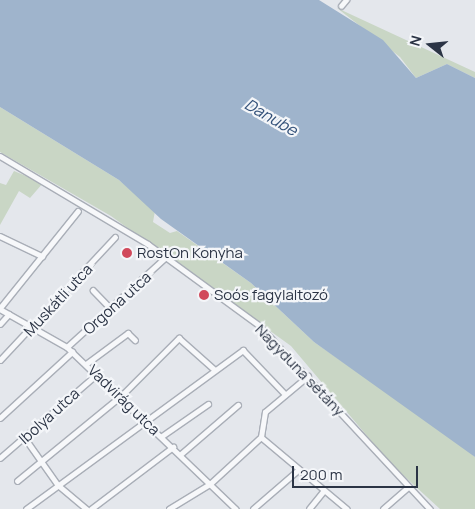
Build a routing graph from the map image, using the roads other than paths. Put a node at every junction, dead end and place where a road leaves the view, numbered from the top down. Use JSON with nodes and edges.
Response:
{"nodes":[{"id":1,"x":346,"y":0,"type":"edge"},
{"id":2,"x":341,"y":6,"type":"dead end"},
{"id":3,"x":0,"y":156,"type":"edge"},
{"id":4,"x":78,"y":211,"type":"dead end"},
{"id":5,"x":0,"y":236,"type":"edge"},
{"id":6,"x":114,"y":237,"type":"dead end"},
{"id":7,"x":42,"y":256,"type":"junction"},
{"id":8,"x":166,"y":257,"type":"junction"},
{"id":9,"x":93,"y":290,"type":"dead end"},
{"id":10,"x":0,"y":308,"type":"edge"},
{"id":11,"x":112,"y":310,"type":"junction"},
{"id":12,"x":9,"y":314,"type":"junction"},
{"id":13,"x":0,"y":324,"type":"edge"},
{"id":14,"x":33,"y":328,"type":"junction"},
{"id":15,"x":135,"y":340,"type":"dead end"},
{"id":16,"x":67,"y":347,"type":"junction"},
{"id":17,"x":72,"y":352,"type":"junction"},
{"id":18,"x":0,"y":360,"type":"edge"},
{"id":19,"x":86,"y":364,"type":"junction"},
{"id":20,"x":216,"y":370,"type":"junction"},
{"id":21,"x":97,"y":374,"type":"junction"},
{"id":22,"x":308,"y":376,"type":"junction"},
{"id":23,"x":285,"y":394,"type":"junction"},
{"id":24,"x":121,"y":396,"type":"junction"},
{"id":25,"x":208,"y":404,"type":"dead end"},
{"id":26,"x":238,"y":405,"type":"dead end"},
{"id":27,"x":0,"y":418,"type":"edge"},
{"id":28,"x":144,"y":421,"type":"junction"},
{"id":29,"x":162,"y":436,"type":"junction"},
{"id":30,"x":261,"y":437,"type":"junction"},
{"id":31,"x":25,"y":438,"type":"junction"},
{"id":32,"x":173,"y":446,"type":"junction"},
{"id":33,"x":181,"y":454,"type":"junction"},
{"id":34,"x":0,"y":458,"type":"edge"},
{"id":35,"x":41,"y":462,"type":"junction"},
{"id":36,"x":298,"y":470,"type":"junction"},
{"id":37,"x":18,"y":481,"type":"dead end"},
{"id":38,"x":58,"y":484,"type":"junction"},
{"id":39,"x":210,"y":484,"type":"junction"},
{"id":40,"x":408,"y":487,"type":"junction"},
{"id":41,"x":323,"y":492,"type":"junction"},
{"id":42,"x":26,"y":509,"type":"edge"},
{"id":43,"x":89,"y":509,"type":"edge"},
{"id":44,"x":169,"y":509,"type":"edge"},
{"id":45,"x":236,"y":509,"type":"edge"},
{"id":46,"x":253,"y":509,"type":"edge"},
{"id":47,"x":309,"y":509,"type":"edge"},
{"id":48,"x":347,"y":509,"type":"edge"},
{"id":49,"x":383,"y":509,"type":"edge"},
{"id":50,"x":430,"y":509,"type":"edge"}],
"edges":[{"from":1,"to":2,"type":"street"},
{"from":3,"to":8,"type":"street","name":"Nagyduna sétány"},
{"from":4,"to":7,"type":"street"},
{"from":5,"to":7,"type":"street"},
{"from":6,"to":14,"type":"street","name":"Muskátli utca"},
{"from":7,"to":10,"type":"street"},
{"from":8,"to":11,"type":"street","name":"Orgona utca"},
{"from":8,"to":22,"type":"street","name":"Nagyduna sétány"},
{"from":9,"to":11,"type":"street"},
{"from":10,"to":12,"type":"street","name":"Vadvirág utca"},
{"from":11,"to":16,"type":"street","name":"Orgona utca"},
{"from":12,"to":13,"type":"street"},
{"from":12,"to":14,"type":"street","name":"Vadvirág utca"},
{"from":14,"to":16,"type":"street","name":"Vadvirág utca"},
{"from":14,"to":18,"type":"street","name":"Muskátli utca"},
{"from":15,"to":19,"type":"street"},
{"from":16,"to":17,"type":"street","name":"Vadvirág utca"},
{"from":17,"to":19,"type":"street","name":"Vadvirág utca"},
{"from":17,"to":27,"type":"street"},
{"from":19,"to":21,"type":"street","name":"Vadvirág utca"},
{"from":20,"to":23,"type":"street"},
{"from":20,"to":24,"type":"street"},
{"from":20,"to":28,"type":"street"},
{"from":21,"to":24,"type":"street","name":"Vadvirág utca"},
{"from":21,"to":31,"type":"street","name":"Ibolya utca"},
{"from":22,"to":23,"type":"street"},
{"from":22,"to":40,"type":"street","name":"Nagyduna sétány"},
{"from":23,"to":30,"type":"street"},
{"from":24,"to":28,"type":"street","name":"Vadvirág utca"},
{"from":24,"to":35,"type":"street"},
{"from":25,"to":29,"type":"street"},
{"from":26,"to":33,"type":"street"},
{"from":28,"to":29,"type":"street","name":"Vadvirág utca"},
{"from":28,"to":38,"type":"street"},
{"from":29,"to":32,"type":"street","name":"Vadvirág utca"},
{"from":30,"to":36,"type":"street"},
{"from":30,"to":39,"type":"street"},
{"from":31,"to":34,"type":"street","name":"Ibolya utca"},
{"from":31,"to":35,"type":"street"},
{"from":32,"to":33,"type":"street","name":"Vadvirág utca"},
{"from":32,"to":43,"type":"street"},
{"from":33,"to":39,"type":"street","name":"Vadvirág utca"},
{"from":35,"to":37,"type":"street"},
{"from":35,"to":38,"type":"street"},
{"from":36,"to":41,"type":"street"},
{"from":36,"to":46,"type":"street"},
{"from":38,"to":42,"type":"street"},
{"from":38,"to":43,"type":"street"},
{"from":39,"to":44,"type":"street"},
{"from":39,"to":45,"type":"street","name":"Vadvirág utca"},
{"from":40,"to":49,"type":"street"},
{"from":40,"to":50,"type":"street","name":"Nagyduna sétány"},
{"from":41,"to":47,"type":"street"},
{"from":41,"to":48,"type":"street"}]}
